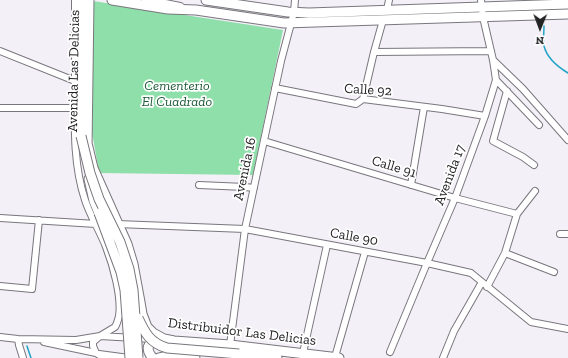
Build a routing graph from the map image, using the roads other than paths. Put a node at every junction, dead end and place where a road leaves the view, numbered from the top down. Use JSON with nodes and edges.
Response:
{"nodes":[{"id":1,"x":112,"y":0,"type":"edge"},
{"id":2,"x":206,"y":0,"type":"edge"},
{"id":3,"x":295,"y":0,"type":"edge"},
{"id":4,"x":389,"y":0,"type":"edge"},
{"id":5,"x":82,"y":1,"type":"edge"},
{"id":6,"x":149,"y":1,"type":"edge"},
{"id":7,"x":482,"y":3,"type":"edge"},
{"id":8,"x":568,"y":4,"type":"edge"},
{"id":9,"x":196,"y":10,"type":"junction"},
{"id":10,"x":387,"y":10,"type":"junction"},
{"id":11,"x":294,"y":12,"type":"junction"},
{"id":12,"x":568,"y":14,"type":"edge"},
{"id":13,"x":483,"y":17,"type":"junction"},
{"id":14,"x":383,"y":20,"type":"junction"},
{"id":15,"x":290,"y":22,"type":"junction"},
{"id":16,"x":0,"y":51,"type":"edge"},
{"id":17,"x":491,"y":51,"type":"junction"},
{"id":18,"x":374,"y":52,"type":"junction"},
{"id":19,"x":493,"y":60,"type":"junction"},
{"id":20,"x":496,"y":80,"type":"junction"},
{"id":21,"x":75,"y":82,"type":"junction"},
{"id":22,"x":275,"y":88,"type":"junction"},
{"id":23,"x":507,"y":91,"type":"junction"},
{"id":24,"x":363,"y":99,"type":"junction"},
{"id":25,"x":424,"y":107,"type":"junction"},
{"id":26,"x":0,"y":108,"type":"edge"},
{"id":27,"x":74,"y":108,"type":"junction"},
{"id":28,"x":485,"y":116,"type":"junction"},
{"id":29,"x":539,"y":125,"type":"dead end"},
{"id":30,"x":84,"y":140,"type":"junction"},
{"id":31,"x":568,"y":140,"type":"edge"},
{"id":32,"x":264,"y":141,"type":"junction"},
{"id":33,"x":534,"y":165,"type":"dead end"},
{"id":34,"x":199,"y":185,"type":"dead end"},
{"id":35,"x":411,"y":185,"type":"junction"},
{"id":36,"x":254,"y":188,"type":"junction"},
{"id":37,"x":535,"y":190,"type":"dead end"},
{"id":38,"x":455,"y":198,"type":"junction"},
{"id":39,"x":517,"y":214,"type":"junction"},
{"id":40,"x":0,"y":218,"type":"edge"},
{"id":41,"x":39,"y":220,"type":"junction"},
{"id":42,"x":96,"y":224,"type":"junction"},
{"id":43,"x":118,"y":224,"type":"junction"},
{"id":44,"x":245,"y":229,"type":"junction"},
{"id":45,"x":560,"y":234,"type":"dead end"},
{"id":46,"x":568,"y":234,"type":"edge"},
{"id":47,"x":327,"y":245,"type":"junction"},
{"id":48,"x":365,"y":252,"type":"junction"},
{"id":49,"x":506,"y":253,"type":"junction"},
{"id":50,"x":426,"y":263,"type":"junction"},
{"id":51,"x":554,"y":272,"type":"dead end"},
{"id":52,"x":482,"y":282,"type":"junction"},
{"id":53,"x":0,"y":286,"type":"edge"},
{"id":54,"x":487,"y":286,"type":"junction"},
{"id":55,"x":135,"y":313,"type":"junction"},
{"id":56,"x":568,"y":329,"type":"edge"},
{"id":57,"x":100,"y":336,"type":"junction"},
{"id":58,"x":0,"y":337,"type":"edge"},
{"id":59,"x":18,"y":338,"type":"junction"},
{"id":60,"x":34,"y":339,"type":"junction"},
{"id":61,"x":164,"y":339,"type":"junction"},
{"id":62,"x":230,"y":345,"type":"junction"},
{"id":63,"x":390,"y":352,"type":"dead end"},
{"id":64,"x":303,"y":353,"type":"junction"},
{"id":65,"x":96,"y":354,"type":"junction"},
{"id":66,"x":23,"y":358,"type":"edge"},
{"id":67,"x":104,"y":358,"type":"edge"},
{"id":68,"x":130,"y":358,"type":"edge"},
{"id":69,"x":138,"y":358,"type":"edge"},
{"id":70,"x":153,"y":358,"type":"edge"},
{"id":71,"x":159,"y":358,"type":"edge"},
{"id":72,"x":195,"y":358,"type":"edge"},
{"id":73,"x":277,"y":358,"type":"edge"},
{"id":74,"x":337,"y":358,"type":"edge"},
{"id":75,"x":443,"y":358,"type":"edge"}],
"edges":[{"from":1,"to":9,"type":"main road"},
{"from":2,"to":11,"type":"main road"},
{"from":3,"to":11,"type":"street","name":"Avenida 16"},
{"from":4,"to":10,"type":"street"},
{"from":5,"to":21,"type":"street","name":"Avenida Las Delicias"},
{"from":5,"to":30,"type":"main road","name":"Avenida Las Delicias"},
{"from":5,"to":30,"type":"main road","name":"Avenida Las Delicias"},
{"from":6,"to":9,"type":"street"},
{"from":7,"to":8,"type":"main road"},
{"from":7,"to":10,"type":"main road"},
{"from":7,"to":13,"type":"street","name":"Avenida 17"},
{"from":9,"to":15,"type":"main road"},
{"from":10,"to":11,"type":"main road"},
{"from":11,"to":15,"type":"street","name":"Avenida 16"},
{"from":12,"to":13,"type":"main road"},
{"from":13,"to":14,"type":"main road"},
{"from":13,"to":17,"type":"street","name":"Avenida 17"},
{"from":14,"to":15,"type":"main road"},
{"from":14,"to":18,"type":"street"},
{"from":15,"to":22,"type":"street","name":"Avenida 16"},
{"from":16,"to":21,"type":"street"},
{"from":17,"to":18,"type":"street"},
{"from":17,"to":19,"type":"street","name":"Avenida 17"},
{"from":18,"to":24,"type":"street"},
{"from":19,"to":20,"type":"street","name":"Avenida 17"},
{"from":19,"to":31,"type":"street"},
{"from":20,"to":23,"type":"street"},
{"from":20,"to":28,"type":"street","name":"Avenida 17"},
{"from":21,"to":27,"type":"street","name":"Avenida Las Delicias"},
{"from":22,"to":24,"type":"street","name":"Calle 92"},
{"from":22,"to":32,"type":"street","name":"Avenida 16"},
{"from":23,"to":29,"type":"street"},
{"from":23,"to":33,"type":"street"},
{"from":24,"to":25,"type":"street","name":"Calle 92"},
{"from":25,"to":28,"type":"street","name":"Calle 92"},
{"from":25,"to":35,"type":"street"},
{"from":26,"to":27,"type":"street"},
{"from":27,"to":42,"type":"street"},
{"from":28,"to":38,"type":"street","name":"Avenida 17"},
{"from":30,"to":43,"type":"main road","name":"Distribuidor Las Delicias"},
{"from":30,"to":55,"type":"main road","bridge":true},
{"from":30,"to":68,"type":"main road","bridge":true},
{"from":32,"to":35,"type":"street","name":"Calle 91"},
{"from":32,"to":36,"type":"street","name":"Avenida 16"},
{"from":34,"to":36,"type":"street"},
{"from":35,"to":38,"type":"street","name":"Calle 91"},
{"from":36,"to":44,"type":"street","name":"Avenida 16"},
{"from":37,"to":39,"type":"street"},
{"from":38,"to":39,"type":"street","name":"Calle 91"},
{"from":38,"to":50,"type":"street","name":"Avenida 17"},
{"from":39,"to":49,"type":"street"},
{"from":40,"to":41,"type":"street"},
{"from":41,"to":42,"type":"street"},
{"from":41,"to":53,"type":"street"},
{"from":42,"to":57,"type":"street"},
{"from":43,"to":44,"type":"street","name":"Calle 90"},
{"from":43,"to":61,"type":"main road","name":"Distribuidor Las Delicias"},
{"from":44,"to":47,"type":"street","name":"Calle 90"},
{"from":44,"to":62,"type":"street","name":"Avenida 16"},
{"from":45,"to":46,"type":"street"},
{"from":47,"to":48,"type":"street","name":"Calle 90"},
{"from":47,"to":64,"type":"street"},
{"from":48,"to":50,"type":"street","name":"Calle 90"},
{"from":48,"to":74,"type":"street"},
{"from":49,"to":51,"type":"street"},
{"from":49,"to":54,"type":"street"},
{"from":50,"to":52,"type":"street","name":"Calle 90"},
{"from":50,"to":63,"type":"street","name":"Avenida 17"},
{"from":52,"to":54,"type":"street","name":"Calle 90"},
{"from":52,"to":75,"type":"street"},
{"from":54,"to":56,"type":"street","name":"Calle 90"},
{"from":55,"to":69,"type":"main road","bridge":true},
{"from":55,"to":73,"type":"main road","bridge":true},
{"from":57,"to":60,"type":"street"},
{"from":57,"to":61,"type":"street"},
{"from":57,"to":65,"type":"street"},
{"from":58,"to":59,"type":"street"},
{"from":59,"to":60,"type":"street"},
{"from":59,"to":66,"type":"street"},
{"from":60,"to":65,"type":"street"},
{"from":61,"to":62,"type":"main road","name":"Distribuidor Las Delicias"},
{"from":61,"to":70,"type":"main road"},
{"from":62,"to":64,"type":"main road","name":"Distribuidor Las Delicias"},
{"from":64,"to":74,"type":"main road","name":"Distribuidor Las Delicias"},
{"from":65,"to":67,"type":"street"},
{"from":65,"to":68,"type":"street"},
{"from":71,"to":72,"type":"main road"}]}
